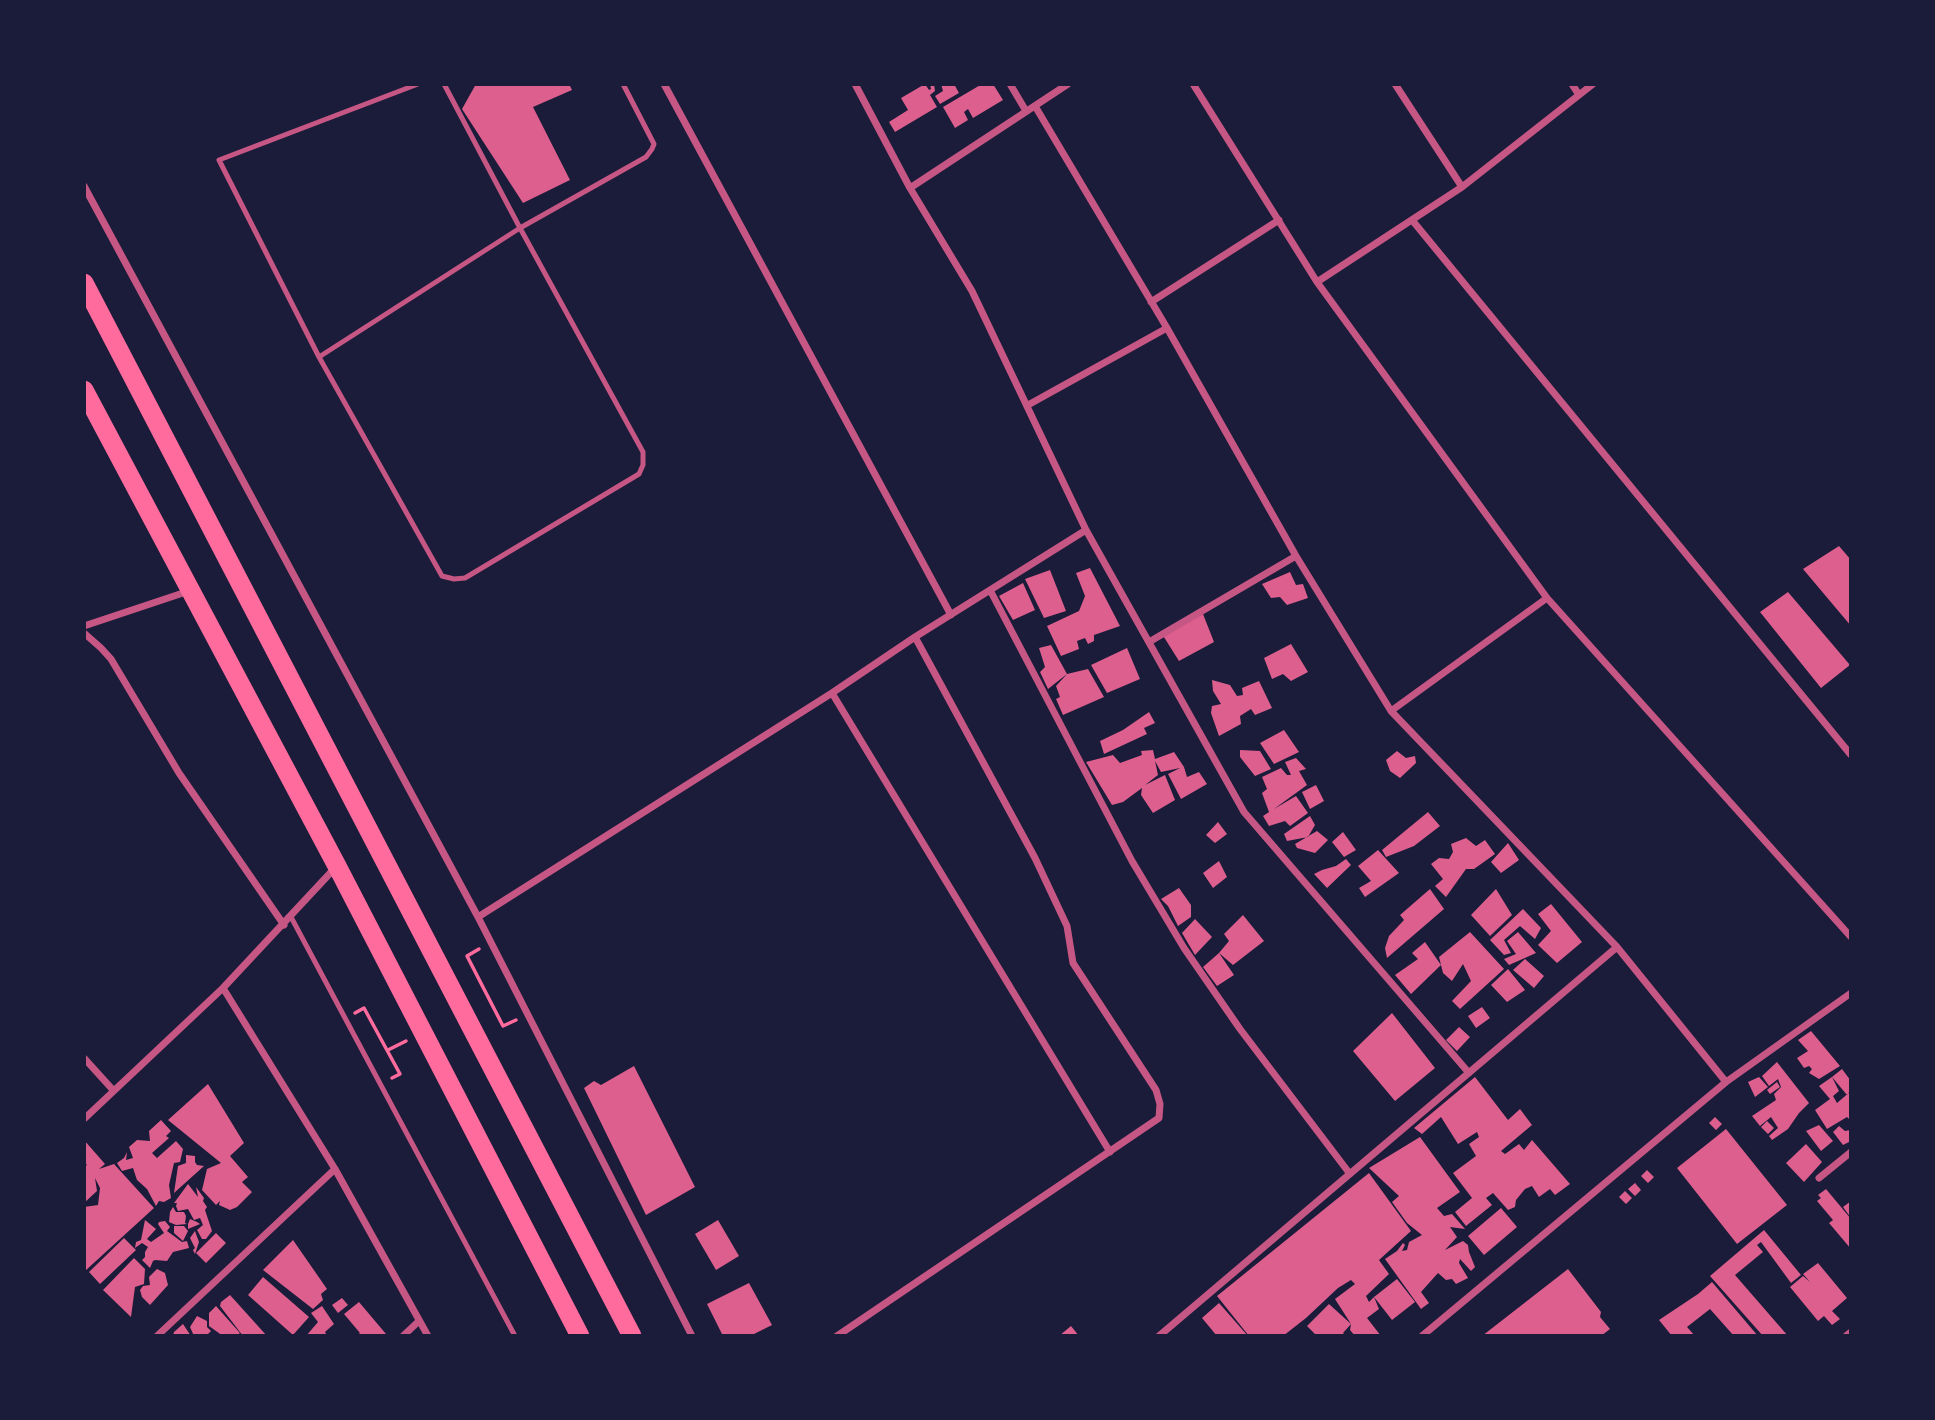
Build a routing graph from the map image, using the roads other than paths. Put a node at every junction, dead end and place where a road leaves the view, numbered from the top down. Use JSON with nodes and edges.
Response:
{"nodes":[{"id":1,"x":418,"y":84,"type":"edge"},
{"id":2,"x":444,"y":84,"type":"edge"},
{"id":3,"x":623,"y":84,"type":"edge"},
{"id":4,"x":664,"y":84,"type":"edge"},
{"id":5,"x":855,"y":84,"type":"edge"},
{"id":6,"x":1010,"y":84,"type":"edge"},
{"id":7,"x":1068,"y":84,"type":"edge"},
{"id":8,"x":1193,"y":84,"type":"edge"},
{"id":9,"x":1395,"y":84,"type":"edge"},
{"id":10,"x":1572,"y":84,"type":"edge"},
{"id":11,"x":1593,"y":84,"type":"edge"},
{"id":12,"x":1579,"y":95,"type":"junction"},
{"id":13,"x":1035,"y":106,"type":"junction"},
{"id":14,"x":1026,"y":111,"type":"junction"},
{"id":15,"x":84,"y":186,"type":"edge"},
{"id":16,"x":1462,"y":187,"type":"junction"},
{"id":17,"x":910,"y":188,"type":"junction"},
{"id":18,"x":1279,"y":220,"type":"junction"},
{"id":19,"x":1412,"y":220,"type":"junction"},
{"id":20,"x":520,"y":229,"type":"junction"},
{"id":21,"x":1317,"y":282,"type":"junction"},
{"id":22,"x":84,"y":283,"type":"edge"},
{"id":23,"x":1152,"y":302,"type":"junction"},
{"id":24,"x":1167,"y":328,"type":"junction"},
{"id":25,"x":319,"y":357,"type":"junction"},
{"id":26,"x":84,"y":390,"type":"edge"},
{"id":27,"x":1028,"y":405,"type":"junction"},
{"id":28,"x":1086,"y":530,"type":"junction"},
{"id":29,"x":1296,"y":555,"type":"junction"},
{"id":30,"x":189,"y":590,"type":"junction"},
{"id":31,"x":990,"y":590,"type":"junction"},
{"id":32,"x":1547,"y":598,"type":"junction"},
{"id":33,"x":951,"y":615,"type":"junction"},
{"id":34,"x":84,"y":626,"type":"edge"},
{"id":35,"x":84,"y":633,"type":"edge"},
{"id":36,"x":915,"y":637,"type":"junction"},
{"id":37,"x":1149,"y":642,"type":"junction"},
{"id":38,"x":832,"y":693,"type":"junction"},
{"id":39,"x":1391,"y":711,"type":"junction"},
{"id":40,"x":1851,"y":755,"type":"edge"},
{"id":41,"x":337,"y":866,"type":"junction"},
{"id":42,"x":291,"y":917,"type":"junction"},
{"id":43,"x":478,"y":917,"type":"junction"},
{"id":44,"x":284,"y":925,"type":"junction"},
{"id":45,"x":1851,"y":937,"type":"edge"},
{"id":46,"x":1618,"y":947,"type":"junction"},
{"id":47,"x":223,"y":988,"type":"junction"},
{"id":48,"x":1851,"y":993,"type":"edge"},
{"id":49,"x":84,"y":1058,"type":"edge"},
{"id":50,"x":1469,"y":1073,"type":"junction"},
{"id":51,"x":1726,"y":1082,"type":"junction"},
{"id":52,"x":113,"y":1090,"type":"junction"},
{"id":53,"x":84,"y":1119,"type":"edge"},
{"id":54,"x":1110,"y":1152,"type":"junction"},
{"id":55,"x":1851,"y":1152,"type":"edge"},
{"id":56,"x":335,"y":1169,"type":"junction"},
{"id":57,"x":1350,"y":1174,"type":"junction"},
{"id":58,"x":1819,"y":1178,"type":"dead end"},
{"id":59,"x":419,"y":1321,"type":"junction"},
{"id":60,"x":1433,"y":1327,"type":"junction"},
{"id":61,"x":1851,"y":1332,"type":"edge"},
{"id":62,"x":157,"y":1336,"type":"edge"},
{"id":63,"x":403,"y":1336,"type":"edge"},
{"id":64,"x":428,"y":1336,"type":"edge"},
{"id":65,"x":515,"y":1336,"type":"edge"},
{"id":66,"x":580,"y":1336,"type":"edge"},
{"id":67,"x":632,"y":1336,"type":"edge"},
{"id":68,"x":692,"y":1336,"type":"edge"},
{"id":69,"x":837,"y":1336,"type":"edge"},
{"id":70,"x":1159,"y":1336,"type":"edge"},
{"id":71,"x":1422,"y":1336,"type":"edge"},
{"id":72,"x":1436,"y":1336,"type":"edge"},
{"id":73,"x":1846,"y":1336,"type":"edge"}],
"edges":[{"from":1,"to":25,"type":"lane"},
{"from":2,"to":20,"type":"lane"},
{"from":3,"to":20,"type":"lane"},
{"from":4,"to":33,"type":"street"},
{"from":5,"to":17,"type":"street"},
{"from":6,"to":14,"type":"street"},
{"from":7,"to":13,"type":"street"},
{"from":8,"to":18,"type":"street"},
{"from":9,"to":16,"type":"street"},
{"from":10,"to":12,"type":"street"},
{"from":11,"to":12,"type":"street"},
{"from":12,"to":16,"type":"street"},
{"from":13,"to":14,"type":"street"},
{"from":13,"to":23,"type":"street"},
{"from":14,"to":17,"type":"street"},
{"from":15,"to":43,"type":"street"},
{"from":16,"to":19,"type":"street"},
{"from":17,"to":27,"type":"street"},
{"from":18,"to":21,"type":"street"},
{"from":18,"to":23,"type":"street"},
{"from":19,"to":21,"type":"street"},
{"from":19,"to":40,"type":"street"},
{"from":20,"to":25,"type":"lane"},
{"from":20,"to":25,"type":"lane"},
{"from":21,"to":32,"type":"street"},
{"from":22,"to":67,"type":"highway"},
{"from":23,"to":24,"type":"street"},
{"from":24,"to":27,"type":"street"},
{"from":24,"to":29,"type":"street"},
{"from":26,"to":30,"type":"highway"},
{"from":27,"to":28,"type":"street"},
{"from":28,"to":31,"type":"street"},
{"from":28,"to":37,"type":"street"},
{"from":29,"to":37,"type":"street"},
{"from":29,"to":39,"type":"street"},
{"from":30,"to":34,"type":"street"},
{"from":30,"to":41,"type":"highway"},
{"from":31,"to":33,"type":"street"},
{"from":31,"to":57,"type":"street"},
{"from":32,"to":39,"type":"street"},
{"from":32,"to":45,"type":"street"},
{"from":33,"to":36,"type":"street"},
{"from":35,"to":44,"type":"street"},
{"from":36,"to":38,"type":"street"},
{"from":36,"to":54,"type":"street"},
{"from":37,"to":50,"type":"street"},
{"from":38,"to":43,"type":"street"},
{"from":38,"to":54,"type":"street"},
{"from":39,"to":46,"type":"street"},
{"from":41,"to":42,"type":"street"},
{"from":41,"to":66,"type":"highway"},
{"from":42,"to":44,"type":"street"},
{"from":42,"to":65,"type":"lane"},
{"from":43,"to":68,"type":"street"},
{"from":44,"to":47,"type":"street"},
{"from":46,"to":50,"type":"street"},
{"from":46,"to":51,"type":"street"},
{"from":47,"to":52,"type":"street"},
{"from":47,"to":56,"type":"street"},
{"from":48,"to":51,"type":"street"},
{"from":49,"to":52,"type":"street"},
{"from":50,"to":57,"type":"street"},
{"from":51,"to":60,"type":"street"},
{"from":52,"to":53,"type":"street"},
{"from":54,"to":69,"type":"street"},
{"from":55,"to":58,"type":"street"},
{"from":56,"to":59,"type":"street"},
{"from":56,"to":62,"type":"street"},
{"from":57,"to":70,"type":"street"},
{"from":59,"to":63,"type":"street"},
{"from":59,"to":64,"type":"street"},
{"from":60,"to":71,"type":"street"},
{"from":60,"to":72,"type":"street"},
{"from":61,"to":73,"type":"street"}]}
